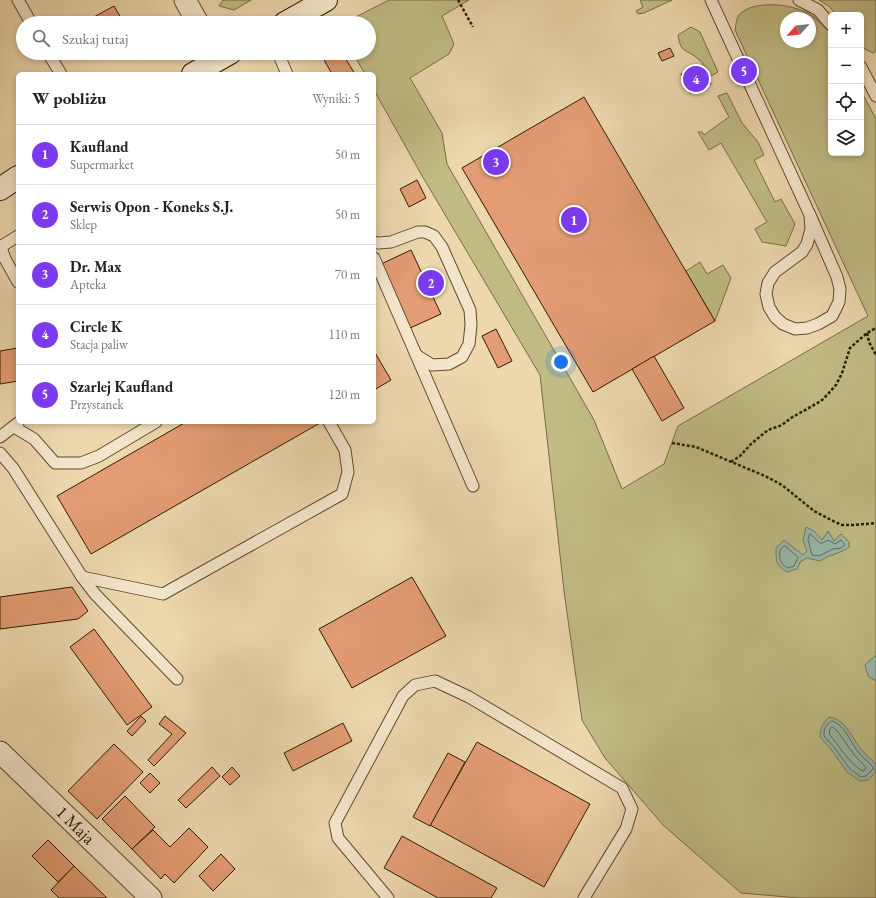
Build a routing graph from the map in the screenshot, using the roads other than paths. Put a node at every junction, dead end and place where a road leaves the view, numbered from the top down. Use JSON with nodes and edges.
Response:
{"nodes":[{"id":1,"x":18,"y":0,"type":"edge"},
{"id":2,"x":185,"y":0,"type":"edge"},
{"id":3,"x":326,"y":0,"type":"edge"},
{"id":4,"x":712,"y":0,"type":"edge"},
{"id":5,"x":799,"y":0,"type":"edge"},
{"id":6,"x":27,"y":16,"type":"edge"},
{"id":7,"x":194,"y":16,"type":"edge"},
{"id":8,"x":297,"y":16,"type":"edge"},
{"id":9,"x":828,"y":22,"type":"edge"},
{"id":10,"x":52,"y":60,"type":"edge"},
{"id":11,"x":214,"y":60,"type":"edge"},
{"id":12,"x":281,"y":60,"type":"edge"},
{"id":13,"x":60,"y":72,"type":"edge"},
{"id":14,"x":196,"y":72,"type":"edge"},
{"id":15,"x":286,"y":72,"type":"edge"},
{"id":16,"x":864,"y":73,"type":"edge"},
{"id":17,"x":876,"y":96,"type":"edge"},
{"id":18,"x":16,"y":178,"type":"edge"},
{"id":19,"x":0,"y":189,"type":"edge"},
{"id":20,"x":810,"y":215,"type":"junction"},
{"id":21,"x":16,"y":237,"type":"edge"},
{"id":22,"x":376,"y":242,"type":"edge"},
{"id":23,"x":0,"y":247,"type":"edge"},
{"id":24,"x":376,"y":263,"type":"edge"},
{"id":25,"x":16,"y":278,"type":"edge"},
{"id":26,"x":416,"y":355,"type":"junction"},
{"id":27,"x":17,"y":424,"type":"edge"},
{"id":28,"x":153,"y":424,"type":"edge"},
{"id":29,"x":330,"y":424,"type":"edge"},
{"id":30,"x":0,"y":437,"type":"edge"},
{"id":31,"x":0,"y":453,"type":"edge"},
{"id":32,"x":473,"y":486,"type":"dead end"},
{"id":33,"x":82,"y":577,"type":"junction"},
{"id":34,"x":177,"y":679,"type":"dead end"},
{"id":35,"x":0,"y":752,"type":"edge"},
{"id":36,"x":151,"y":898,"type":"edge"},
{"id":37,"x":388,"y":898,"type":"edge"},
{"id":38,"x":584,"y":898,"type":"edge"}],
"edges":[{"from":1,"to":6,"type":"lane"},
{"from":2,"to":7,"type":"street"},
{"from":3,"to":8,"type":"street"},
{"from":4,"to":20,"type":"lane"},
{"from":5,"to":9,"type":"lane"},
{"from":10,"to":13,"type":"lane"},
{"from":11,"to":14,"type":"street"},
{"from":12,"to":15,"type":"lane"},
{"from":16,"to":17,"type":"lane"},
{"from":18,"to":19,"type":"street"},
{"from":20,"to":20,"type":"lane"},
{"from":21,"to":23,"type":"lane"},
{"from":22,"to":26,"type":"lane"},
{"from":23,"to":25,"type":"lane"},
{"from":24,"to":26,"type":"lane"},
{"from":26,"to":32,"type":"lane"},
{"from":27,"to":28,"type":"lane"},
{"from":27,"to":30,"type":"lane"},
{"from":29,"to":33,"type":"lane"},
{"from":31,"to":33,"type":"lane"},
{"from":33,"to":34,"type":"lane"},
{"from":35,"to":36,"type":"street","name":"1 Maja"},
{"from":37,"to":38,"type":"lane"}]}
